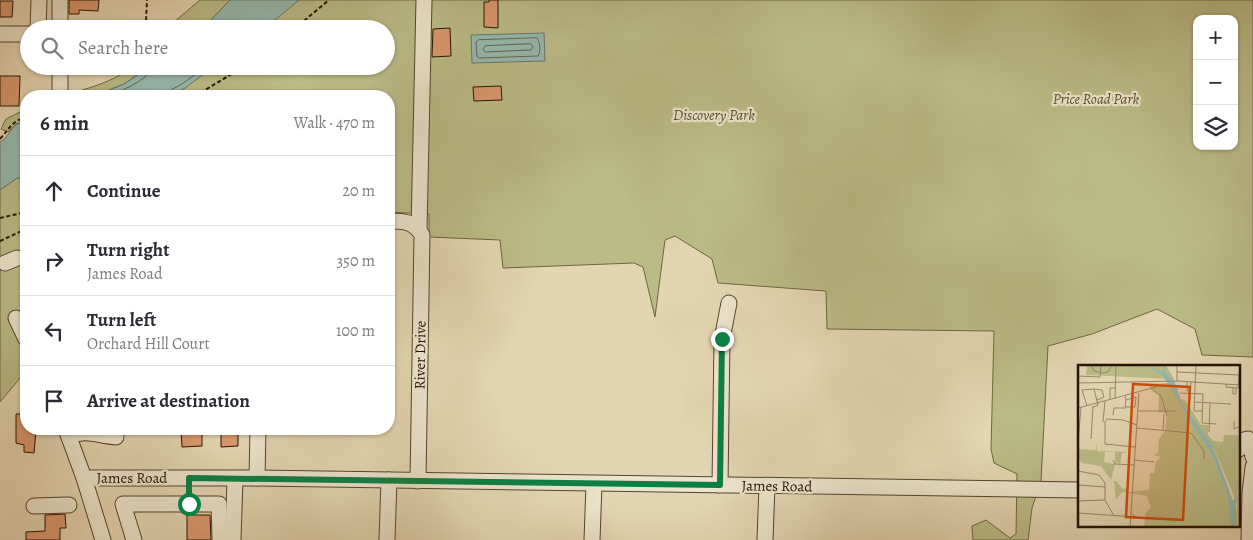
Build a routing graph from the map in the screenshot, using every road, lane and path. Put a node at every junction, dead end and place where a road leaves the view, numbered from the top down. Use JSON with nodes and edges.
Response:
{"nodes":[{"id":1,"x":39,"y":0,"type":"edge"},
{"id":2,"x":60,"y":0,"type":"edge"},
{"id":3,"x":147,"y":0,"type":"edge"},
{"id":4,"x":329,"y":0,"type":"edge"},
{"id":5,"x":424,"y":0,"type":"edge"},
{"id":6,"x":38,"y":20,"type":"edge"},
{"id":7,"x":60,"y":20,"type":"edge"},
{"id":8,"x":146,"y":20,"type":"edge"},
{"id":9,"x":305,"y":20,"type":"edge"},
{"id":10,"x":0,"y":34,"type":"edge"},
{"id":11,"x":20,"y":34,"type":"edge"},
{"id":12,"x":60,"y":75,"type":"edge"},
{"id":13,"x":230,"y":75,"type":"edge"},
{"id":14,"x":60,"y":90,"type":"edge"},
{"id":15,"x":205,"y":90,"type":"edge"},
{"id":16,"x":20,"y":119,"type":"edge"},
{"id":17,"x":0,"y":139,"type":"edge"},
{"id":18,"x":20,"y":213,"type":"edge"},
{"id":19,"x":0,"y":218,"type":"edge"},
{"id":20,"x":395,"y":221,"type":"edge"},
{"id":21,"x":419,"y":230,"type":"junction"},
{"id":22,"x":20,"y":232,"type":"edge"},
{"id":23,"x":0,"y":241,"type":"edge"},
{"id":24,"x":729,"y":303,"type":"dead end"},
{"id":25,"x":16,"y":318,"type":"dead end"},
{"id":26,"x":20,"y":326,"type":"edge"},
{"id":27,"x":68,"y":435,"type":"edge"},
{"id":28,"x":103,"y":435,"type":"edge"},
{"id":29,"x":258,"y":435,"type":"edge"},
{"id":30,"x":116,"y":437,"type":"dead end"},
{"id":31,"x":1240,"y":446,"type":"edge"},
{"id":32,"x":1253,"y":458,"type":"edge"},
{"id":33,"x":1253,"y":467,"type":"edge"},
{"id":34,"x":84,"y":478,"type":"junction"},
{"id":35,"x":189,"y":478,"type":"junction"},
{"id":36,"x":257,"y":478,"type":"junction"},
{"id":37,"x":236,"y":479,"type":"junction"},
{"id":38,"x":389,"y":480,"type":"junction"},
{"id":39,"x":418,"y":481,"type":"junction"},
{"id":40,"x":594,"y":484,"type":"junction"},
{"id":41,"x":720,"y":485,"type":"junction"},
{"id":42,"x":767,"y":486,"type":"junction"},
{"id":43,"x":1078,"y":490,"type":"edge"},
{"id":44,"x":1247,"y":493,"type":"edge"},
{"id":45,"x":189,"y":504,"type":"junction"},
{"id":46,"x":69,"y":505,"type":"dead end"},
{"id":47,"x":34,"y":506,"type":"dead end"},
{"id":48,"x":103,"y":540,"type":"edge"},
{"id":49,"x":134,"y":540,"type":"edge"},
{"id":50,"x":220,"y":540,"type":"edge"},
{"id":51,"x":233,"y":540,"type":"edge"},
{"id":52,"x":387,"y":540,"type":"edge"},
{"id":53,"x":592,"y":540,"type":"edge"},
{"id":54,"x":765,"y":540,"type":"edge"},
{"id":55,"x":1249,"y":540,"type":"edge"}],
"edges":[{"from":1,"to":6,"type":"street"},
{"from":2,"to":7,"type":"street"},
{"from":3,"to":8,"type":"path"},
{"from":4,"to":9,"type":"path"},
{"from":5,"to":21,"type":"street","name":"River Drive"},
{"from":10,"to":11,"type":"street"},
{"from":12,"to":14,"type":"street"},
{"from":13,"to":15,"type":"path"},
{"from":16,"to":17,"type":"path"},
{"from":18,"to":19,"type":"path"},
{"from":20,"to":21,"type":"street"},
{"from":21,"to":39,"type":"street","name":"River Drive"},
{"from":22,"to":23,"type":"path"},
{"from":24,"to":41,"type":"street"},
{"from":25,"to":26,"type":"street"},
{"from":27,"to":34,"type":"street"},
{"from":28,"to":30,"type":"street"},
{"from":29,"to":36,"type":"street"},
{"from":31,"to":32,"type":"street"},
{"from":33,"to":44,"type":"street"},
{"from":34,"to":35,"type":"street","name":"James Road"},
{"from":34,"to":48,"type":"street"},
{"from":35,"to":37,"type":"street","name":"James Road"},
{"from":35,"to":45,"type":"street"},
{"from":36,"to":37,"type":"street","name":"James Road"},
{"from":36,"to":38,"type":"street","name":"James Road"},
{"from":37,"to":51,"type":"street"},
{"from":38,"to":39,"type":"street","name":"James Road"},
{"from":38,"to":52,"type":"street"},
{"from":39,"to":40,"type":"street","name":"James Road"},
{"from":40,"to":41,"type":"street","name":"James Road"},
{"from":40,"to":53,"type":"street"},
{"from":41,"to":42,"type":"street","name":"James Road"},
{"from":42,"to":43,"type":"street","name":"James Road"},
{"from":42,"to":54,"type":"street"},
{"from":44,"to":55,"type":"street"},
{"from":45,"to":49,"type":"street"},
{"from":45,"to":50,"type":"street"},
{"from":46,"to":47,"type":"street"}]}
